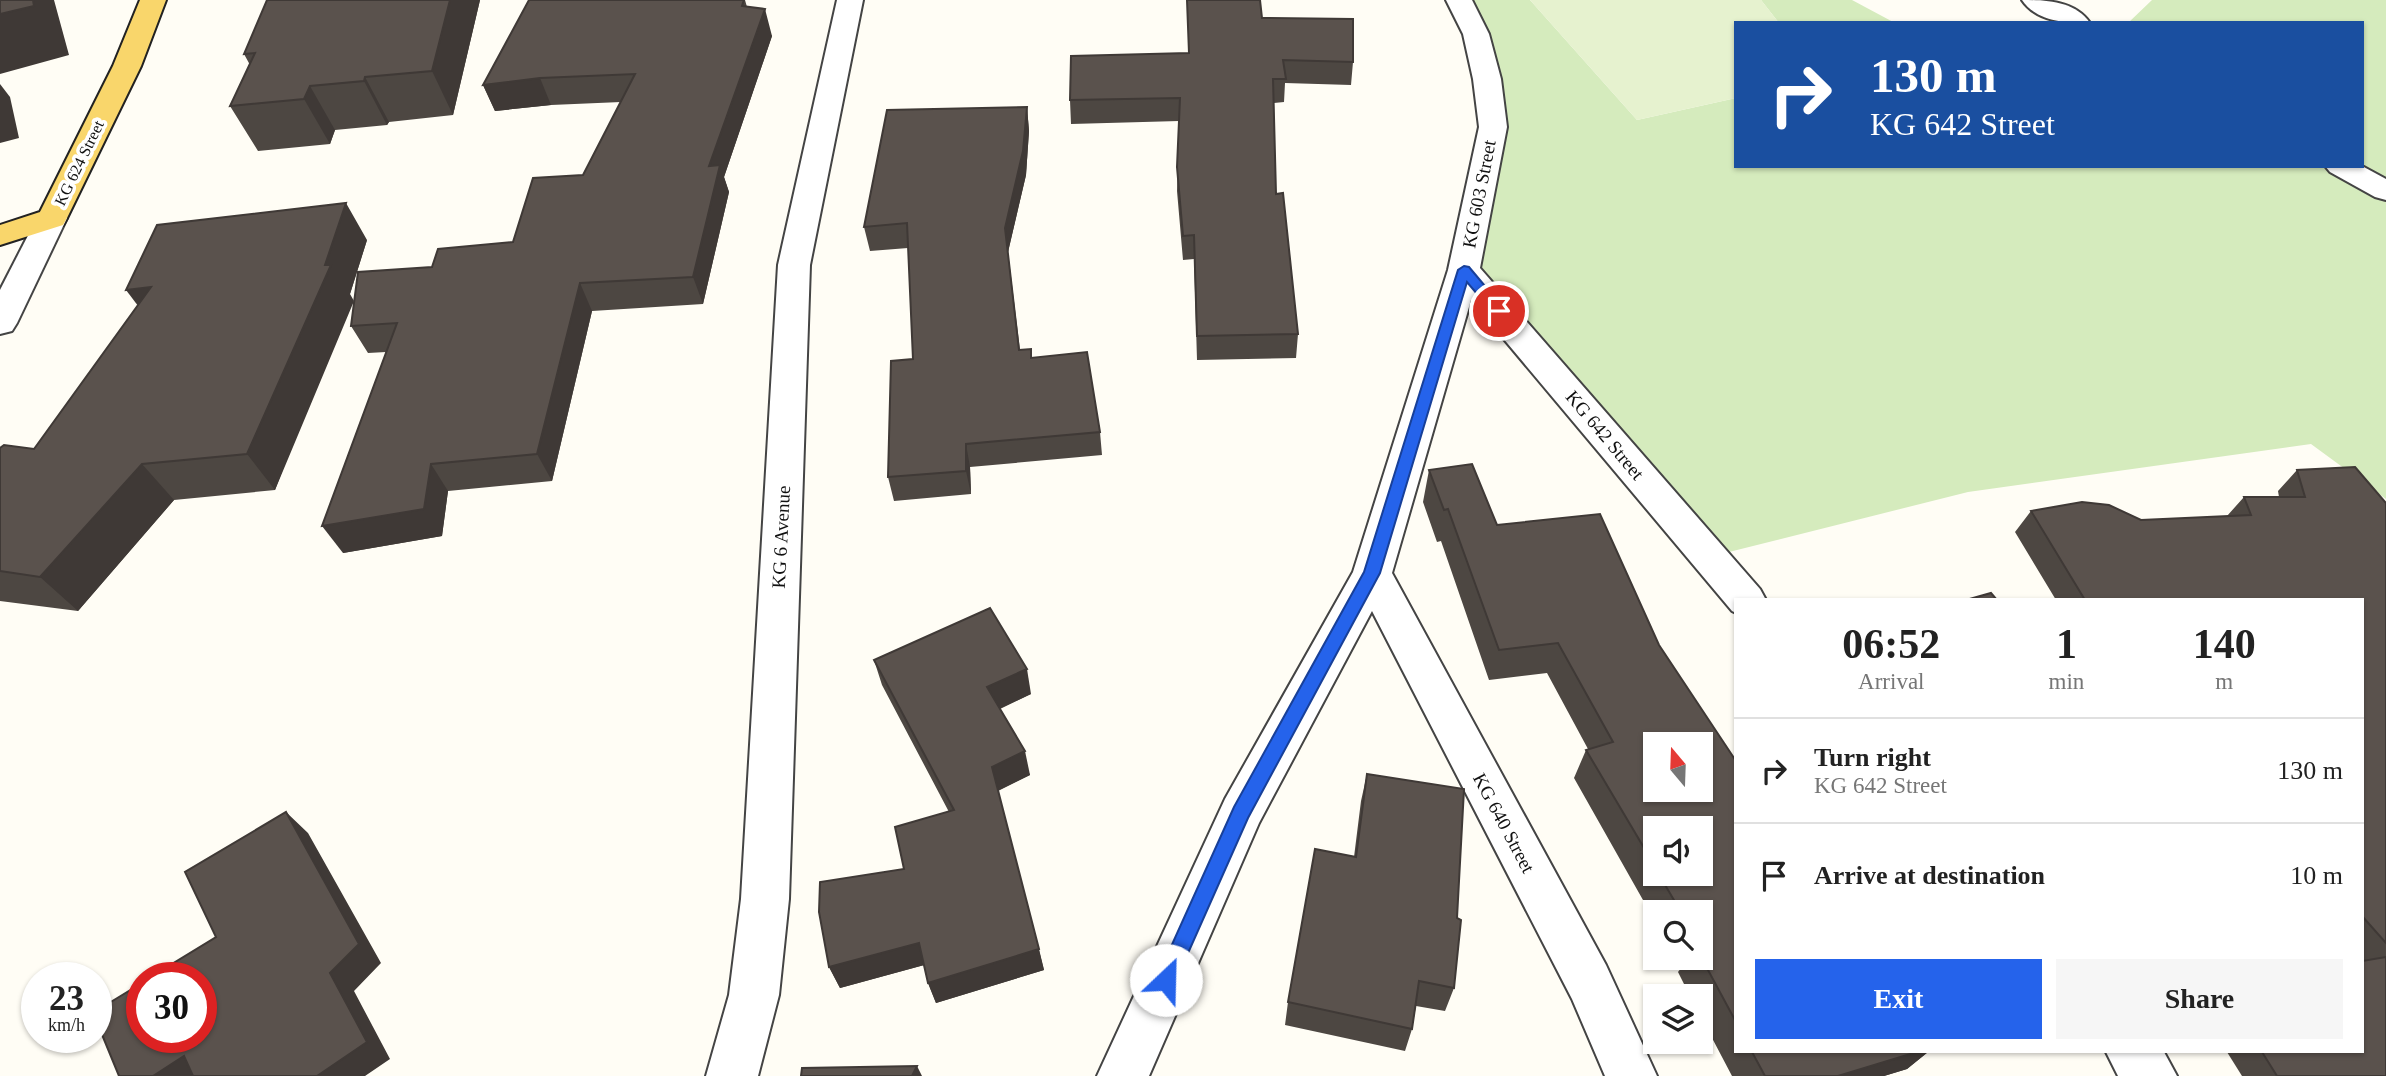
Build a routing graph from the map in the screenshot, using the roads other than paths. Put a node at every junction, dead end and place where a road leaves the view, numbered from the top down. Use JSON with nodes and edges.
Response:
{"nodes":[{"id":1,"x":153,"y":0,"type":"edge"},
{"id":2,"x":850,"y":0,"type":"edge"},
{"id":3,"x":1459,"y":0,"type":"edge"},
{"id":4,"x":2035,"y":0,"type":"edge"},
{"id":5,"x":2073,"y":21,"type":"edge"},
{"id":6,"x":2344,"y":168,"type":"edge"},
{"id":7,"x":2386,"y":191,"type":"edge"},
{"id":8,"x":52,"y":218,"type":"junction"},
{"id":9,"x":0,"y":235,"type":"edge"},
{"id":10,"x":1464,"y":270,"type":"junction"},
{"id":11,"x":0,"y":323,"type":"edge"},
{"id":12,"x":1372,"y":573,"type":"junction"},
{"id":13,"x":1744,"y":598,"type":"edge"},
{"id":14,"x":2132,"y":1053,"type":"edge"},
{"id":15,"x":732,"y":1076,"type":"edge"},
{"id":16,"x":1123,"y":1076,"type":"edge"},
{"id":17,"x":1631,"y":1076,"type":"edge"},
{"id":18,"x":2151,"y":1076,"type":"edge"}],
"edges":[{"from":1,"to":8,"type":"main road","name":"KG 624 Street"},
{"from":2,"to":15,"type":"street","name":"KG 6 Avenue"},
{"from":3,"to":10,"type":"street","name":"KG 603 Street"},
{"from":4,"to":5,"type":"street"},
{"from":6,"to":7,"type":"street"},
{"from":8,"to":9,"type":"main road"},
{"from":8,"to":11,"type":"street","name":"KG 624 Street"},
{"from":10,"to":12,"type":"street","name":"KG 603 Street"},
{"from":10,"to":13,"type":"street","name":"KG 642 Street"},
{"from":12,"to":16,"type":"street","name":"KG 603 Street"},
{"from":12,"to":17,"type":"street","name":"KG 640 Street"},
{"from":14,"to":18,"type":"street"}]}
